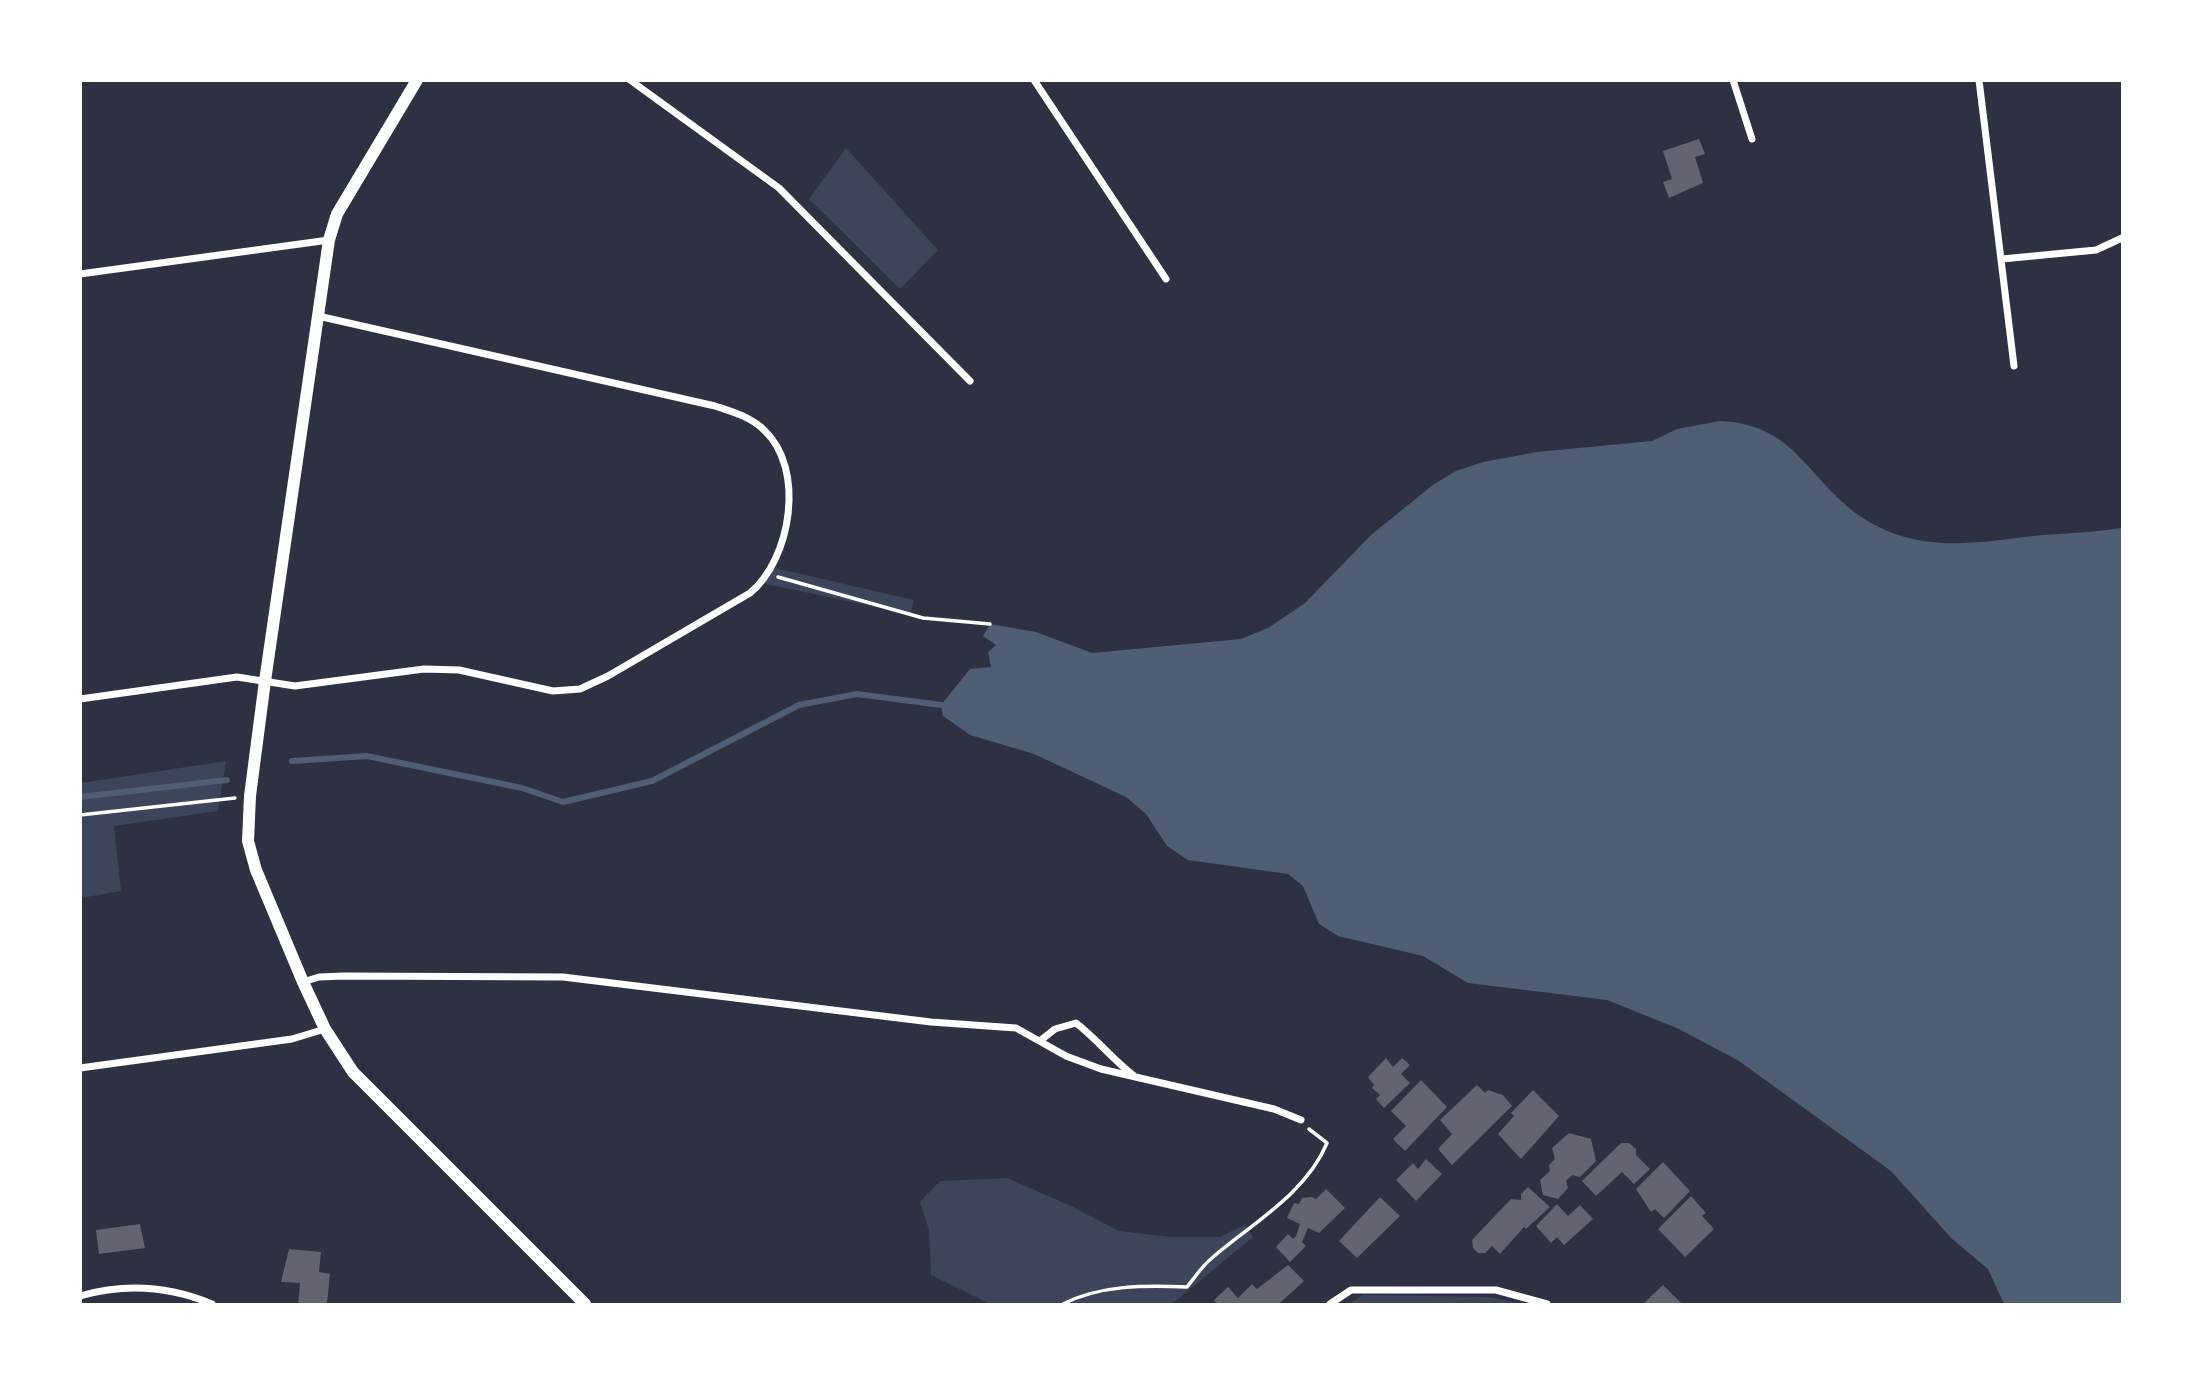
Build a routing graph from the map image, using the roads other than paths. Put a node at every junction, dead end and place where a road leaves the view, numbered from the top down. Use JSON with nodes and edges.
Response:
{"nodes":[{"id":1,"x":417,"y":80,"type":"edge"},
{"id":2,"x":630,"y":80,"type":"edge"},
{"id":3,"x":1034,"y":80,"type":"edge"},
{"id":4,"x":1733,"y":80,"type":"edge"},
{"id":5,"x":1979,"y":80,"type":"edge"},
{"id":6,"x":1752,"y":139,"type":"dead end"},
{"id":7,"x":2123,"y":238,"type":"edge"},
{"id":8,"x":329,"y":240,"type":"junction"},
{"id":9,"x":2002,"y":259,"type":"junction"},
{"id":10,"x":80,"y":274,"type":"edge"},
{"id":11,"x":1166,"y":279,"type":"dead end"},
{"id":12,"x":318,"y":316,"type":"junction"},
{"id":13,"x":2014,"y":366,"type":"dead end"},
{"id":14,"x":971,"y":381,"type":"dead end"},
{"id":15,"x":265,"y":681,"type":"junction"},
{"id":16,"x":80,"y":699,"type":"edge"},
{"id":17,"x":303,"y":982,"type":"junction"},
{"id":18,"x":325,"y":1029,"type":"junction"},
{"id":19,"x":1041,"y":1040,"type":"junction"},
{"id":20,"x":80,"y":1068,"type":"edge"},
{"id":21,"x":1136,"y":1077,"type":"junction"},
{"id":22,"x":1301,"y":1120,"type":"road end"},
{"id":23,"x":80,"y":1296,"type":"edge"},
{"id":24,"x":212,"y":1304,"type":"edge"},
{"id":25,"x":585,"y":1304,"type":"edge"},
{"id":26,"x":1330,"y":1304,"type":"edge"},
{"id":27,"x":1547,"y":1304,"type":"edge"}],
"edges":[{"from":1,"to":8,"type":"street"},
{"from":2,"to":14,"type":"street"},
{"from":3,"to":11,"type":"street"},
{"from":4,"to":6,"type":"street"},
{"from":5,"to":9,"type":"street"},
{"from":7,"to":9,"type":"street"},
{"from":8,"to":10,"type":"street"},
{"from":8,"to":12,"type":"street"},
{"from":9,"to":13,"type":"street"},
{"from":12,"to":15,"type":"street"},
{"from":12,"to":15,"type":"street"},
{"from":15,"to":16,"type":"street"},
{"from":15,"to":17,"type":"street"},
{"from":17,"to":18,"type":"street"},
{"from":17,"to":19,"type":"street"},
{"from":18,"to":20,"type":"street"},
{"from":18,"to":25,"type":"street"},
{"from":19,"to":21,"type":"street"},
{"from":19,"to":21,"type":"street"},
{"from":21,"to":22,"type":"street"},
{"from":23,"to":24,"type":"street"},
{"from":26,"to":27,"type":"street"}]}
